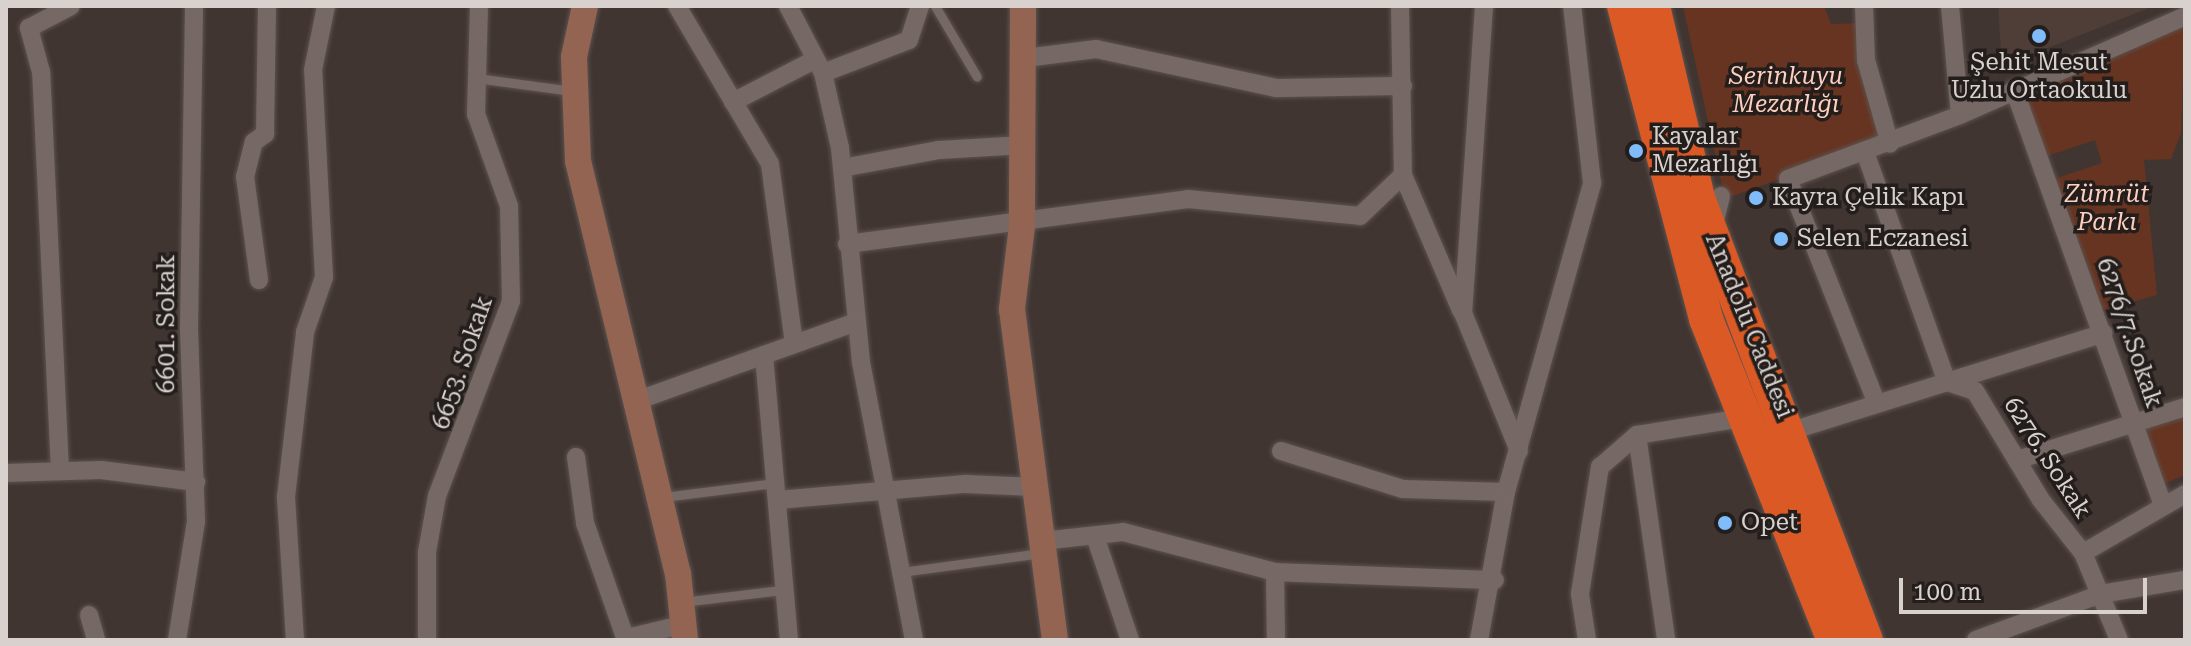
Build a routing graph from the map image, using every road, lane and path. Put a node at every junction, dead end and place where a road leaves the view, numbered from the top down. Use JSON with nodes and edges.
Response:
{"nodes":[{"id":1,"x":71,"y":6,"type":"edge"},
{"id":2,"x":194,"y":6,"type":"edge"},
{"id":3,"x":267,"y":6,"type":"edge"},
{"id":4,"x":326,"y":6,"type":"edge"},
{"id":5,"x":479,"y":6,"type":"edge"},
{"id":6,"x":585,"y":6,"type":"edge"},
{"id":7,"x":677,"y":6,"type":"edge"},
{"id":8,"x":788,"y":6,"type":"edge"},
{"id":9,"x":920,"y":6,"type":"edge"},
{"id":10,"x":935,"y":6,"type":"edge"},
{"id":11,"x":1023,"y":6,"type":"edge"},
{"id":12,"x":1400,"y":6,"type":"edge"},
{"id":13,"x":1484,"y":6,"type":"edge"},
{"id":14,"x":1572,"y":6,"type":"edge"},
{"id":15,"x":1624,"y":6,"type":"edge"},
{"id":16,"x":1653,"y":6,"type":"edge"},
{"id":17,"x":1864,"y":6,"type":"edge"},
{"id":18,"x":1950,"y":6,"type":"edge"},
{"id":19,"x":2179,"y":14,"type":"edge"},
{"id":20,"x":1025,"y":58,"type":"junction"},
{"id":21,"x":819,"y":66,"type":"junction"},
{"id":22,"x":977,"y":77,"type":"dead end"},
{"id":23,"x":474,"y":78,"type":"junction"},
{"id":24,"x":1403,"y":86,"type":"junction"},
{"id":25,"x":2014,"y":89,"type":"junction"},
{"id":26,"x":576,"y":92,"type":"junction"},
{"id":27,"x":733,"y":102,"type":"junction"},
{"id":28,"x":1960,"y":115,"type":"junction"},
{"id":29,"x":1890,"y":144,"type":"junction"},
{"id":30,"x":1024,"y":145,"type":"junction"},
{"id":31,"x":1865,"y":152,"type":"junction"},
{"id":32,"x":842,"y":168,"type":"junction"},
{"id":33,"x":1403,"y":175,"type":"junction"},
{"id":34,"x":1721,"y":196,"type":"dead end"},
{"id":35,"x":1022,"y":226,"type":"junction"},
{"id":36,"x":1684,"y":228,"type":"junction"},
{"id":37,"x":847,"y":244,"type":"junction"},
{"id":38,"x":259,"y":280,"type":"dead end"},
{"id":39,"x":1463,"y":313,"type":"junction"},
{"id":40,"x":856,"y":322,"type":"junction"},
{"id":41,"x":2104,"y":333,"type":"junction"},
{"id":42,"x":794,"y":344,"type":"junction"},
{"id":43,"x":764,"y":355,"type":"junction"},
{"id":44,"x":1947,"y":382,"type":"junction"},
{"id":45,"x":633,"y":402,"type":"junction"},
{"id":46,"x":1877,"y":404,"type":"junction"},
{"id":47,"x":2185,"y":407,"type":"edge"},
{"id":48,"x":1743,"y":418,"type":"junction"},
{"id":49,"x":2133,"y":418,"type":"junction"},
{"id":50,"x":1791,"y":431,"type":"junction"},
{"id":51,"x":1637,"y":435,"type":"junction"},
{"id":52,"x":1281,"y":451,"type":"dead end"},
{"id":53,"x":1519,"y":451,"type":"junction"},
{"id":54,"x":576,"y":457,"type":"dead end"},
{"id":55,"x":2017,"y":460,"type":"junction"},
{"id":56,"x":60,"y":471,"type":"junction"},
{"id":57,"x":6,"y":473,"type":"edge"},
{"id":58,"x":196,"y":482,"type":"junction"},
{"id":59,"x":1035,"y":487,"type":"junction"},
{"id":60,"x":776,"y":491,"type":"junction"},
{"id":61,"x":1506,"y":492,"type":"junction"},
{"id":62,"x":886,"y":493,"type":"junction"},
{"id":63,"x":2185,"y":494,"type":"edge"},
{"id":64,"x":658,"y":498,"type":"junction"},
{"id":65,"x":2162,"y":503,"type":"junction"},
{"id":66,"x":1095,"y":536,"type":"junction"},
{"id":67,"x":1043,"y":547,"type":"junction"},
{"id":68,"x":2083,"y":553,"type":"junction"},
{"id":69,"x":901,"y":572,"type":"junction"},
{"id":70,"x":1275,"y":572,"type":"junction"},
{"id":71,"x":1495,"y":580,"type":"junction"},
{"id":72,"x":2185,"y":580,"type":"edge"},
{"id":73,"x":781,"y":590,"type":"junction"},
{"id":74,"x":2101,"y":594,"type":"junction"},
{"id":75,"x":89,"y":615,"type":"dead end"},
{"id":76,"x":684,"y":622,"type":"edge"},
{"id":77,"x":629,"y":639,"type":"edge"},
{"id":78,"x":96,"y":640,"type":"edge"},
{"id":79,"x":177,"y":640,"type":"edge"},
{"id":80,"x":295,"y":640,"type":"edge"},
{"id":81,"x":427,"y":640,"type":"edge"},
{"id":82,"x":789,"y":640,"type":"edge"},
{"id":83,"x":914,"y":640,"type":"edge"},
{"id":84,"x":1055,"y":640,"type":"edge"},
{"id":85,"x":1130,"y":640,"type":"edge"},
{"id":86,"x":1276,"y":640,"type":"edge"},
{"id":87,"x":1479,"y":640,"type":"edge"},
{"id":88,"x":1587,"y":640,"type":"edge"},
{"id":89,"x":1666,"y":640,"type":"edge"},
{"id":90,"x":1834,"y":640,"type":"edge"},
{"id":91,"x":1866,"y":640,"type":"edge"},
{"id":92,"x":1976,"y":640,"type":"edge"},
{"id":93,"x":2119,"y":640,"type":"edge"}],
"edges":[{"from":1,"to":56,"type":"street"},
{"from":2,"to":58,"type":"street","name":"6601. Sokak"},
{"from":3,"to":38,"type":"street"},
{"from":4,"to":80,"type":"street"},
{"from":5,"to":23,"type":"street","name":"6653. Sokak"},
{"from":6,"to":26,"type":"street"},
{"from":7,"to":27,"type":"street"},
{"from":8,"to":21,"type":"street"},
{"from":9,"to":21,"type":"street"},
{"from":10,"to":22,"type":"lane"},
{"from":11,"to":20,"type":"street"},
{"from":12,"to":24,"type":"street"},
{"from":13,"to":39,"type":"street"},
{"from":14,"to":53,"type":"street"},
{"from":15,"to":36,"type":"highway","name":"Anadolu Caddesi"},
{"from":16,"to":36,"type":"highway","name":"Anadolu Caddesi"},
{"from":17,"to":29,"type":"street"},
{"from":18,"to":28,"type":"street"},
{"from":19,"to":25,"type":"street"},
{"from":20,"to":24,"type":"street"},
{"from":20,"to":30,"type":"street"},
{"from":21,"to":27,"type":"street"},
{"from":21,"to":32,"type":"street"},
{"from":23,"to":26,"type":"lane"},
{"from":23,"to":81,"type":"street","name":"6653. Sokak"},
{"from":24,"to":33,"type":"street"},
{"from":25,"to":28,"type":"street"},
{"from":25,"to":41,"type":"street","name":"6276/7.Sokak"},
{"from":26,"to":45,"type":"street"},
{"from":27,"to":42,"type":"street"},
{"from":28,"to":29,"type":"street"},
{"from":29,"to":31,"type":"street"},
{"from":30,"to":32,"type":"street"},
{"from":30,"to":35,"type":"street"},
{"from":31,"to":44,"type":"street"},
{"from":31,"to":46,"type":"street"},
{"from":32,"to":37,"type":"street"},
{"from":33,"to":35,"type":"street"},
{"from":33,"to":39,"type":"street"},
{"from":34,"to":36,"type":"street"},
{"from":35,"to":37,"type":"street"},
{"from":35,"to":59,"type":"street"},
{"from":36,"to":48,"type":"highway","name":"Anadolu Caddesi"},
{"from":36,"to":50,"type":"highway","name":"Anadolu Caddesi"},
{"from":37,"to":40,"type":"street"},
{"from":39,"to":53,"type":"street"},
{"from":40,"to":42,"type":"street"},
{"from":40,"to":62,"type":"street"},
{"from":41,"to":44,"type":"street"},
{"from":41,"to":49,"type":"street","name":"6276/7.Sokak"},
{"from":42,"to":43,"type":"street"},
{"from":43,"to":45,"type":"street"},
{"from":43,"to":60,"type":"street"},
{"from":44,"to":46,"type":"street"},
{"from":44,"to":55,"type":"street","name":"6276. Sokak"},
{"from":45,"to":64,"type":"street"},
{"from":46,"to":50,"type":"street"},
{"from":47,"to":49,"type":"street"},
{"from":48,"to":51,"type":"street"},
{"from":48,"to":90,"type":"highway","name":"Anadolu Caddesi"},
{"from":49,"to":55,"type":"street"},
{"from":49,"to":65,"type":"street","name":"6276/7.Sokak"},
{"from":50,"to":91,"type":"highway","name":"Anadolu Caddesi"},
{"from":51,"to":88,"type":"street"},
{"from":51,"to":89,"type":"street"},
{"from":52,"to":61,"type":"street"},
{"from":53,"to":61,"type":"street"},
{"from":54,"to":77,"type":"street"},
{"from":55,"to":68,"type":"street","name":"6276. Sokak"},
{"from":56,"to":57,"type":"street"},
{"from":56,"to":58,"type":"street"},
{"from":58,"to":79,"type":"street","name":"6601. Sokak"},
{"from":59,"to":62,"type":"street"},
{"from":59,"to":67,"type":"street"},
{"from":60,"to":62,"type":"street"},
{"from":60,"to":64,"type":"lane"},
{"from":60,"to":73,"type":"street"},
{"from":61,"to":71,"type":"street"},
{"from":62,"to":69,"type":"street"},
{"from":63,"to":65,"type":"street"},
{"from":64,"to":76,"type":"street"},
{"from":65,"to":68,"type":"street"},
{"from":66,"to":67,"type":"street"},
{"from":66,"to":70,"type":"street"},
{"from":66,"to":85,"type":"street"},
{"from":67,"to":69,"type":"lane"},
{"from":67,"to":84,"type":"street"},
{"from":68,"to":74,"type":"street","name":"6276. Sokak"},
{"from":69,"to":83,"type":"street"},
{"from":70,"to":71,"type":"street"},
{"from":70,"to":86,"type":"street"},
{"from":71,"to":87,"type":"street"},
{"from":72,"to":74,"type":"street"},
{"from":73,"to":76,"type":"lane"},
{"from":73,"to":82,"type":"street"},
{"from":74,"to":92,"type":"street"},
{"from":74,"to":93,"type":"street","name":"6276. Sokak"},
{"from":75,"to":78,"type":"street"},
{"from":76,"to":77,"type":"street"}]}
